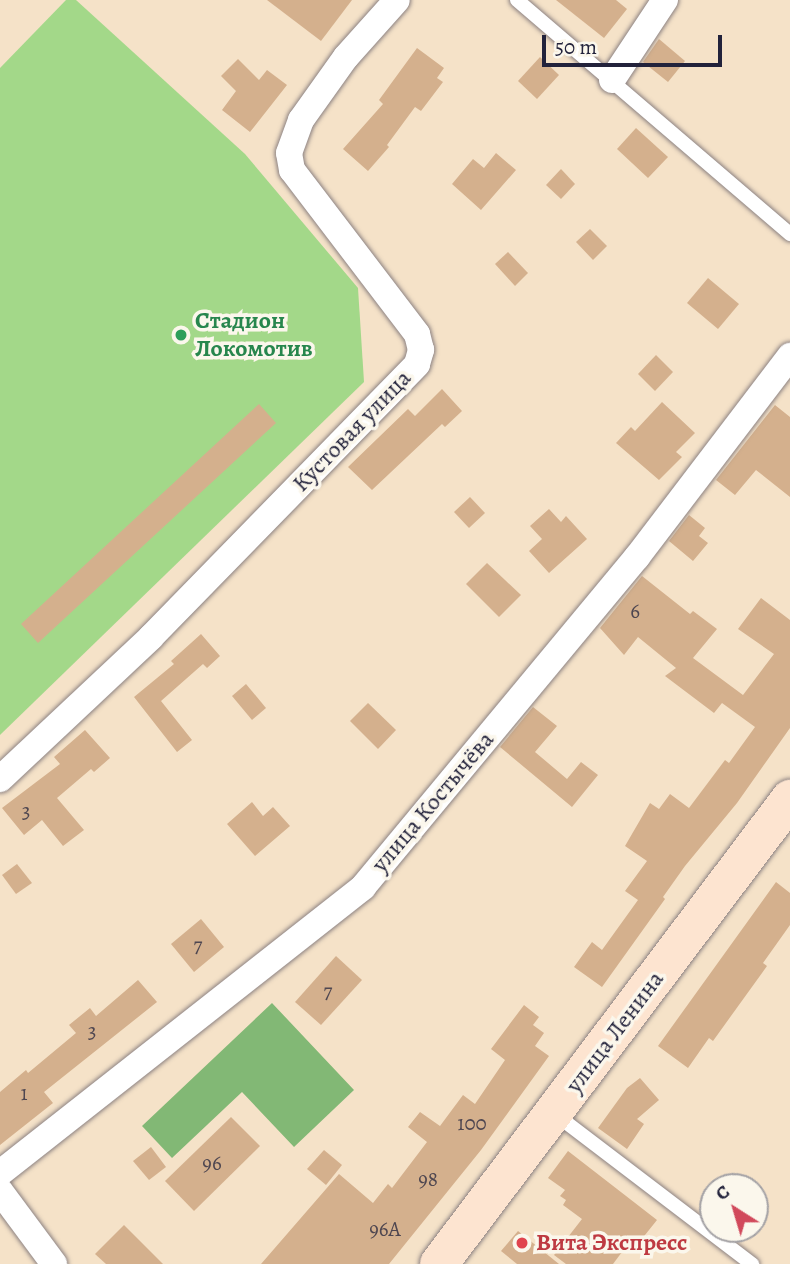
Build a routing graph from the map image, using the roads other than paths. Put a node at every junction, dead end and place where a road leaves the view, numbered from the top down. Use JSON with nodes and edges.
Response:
{"nodes":[{"id":1,"x":397,"y":0,"type":"edge"},
{"id":2,"x":517,"y":0,"type":"edge"},
{"id":3,"x":665,"y":0,"type":"edge"},
{"id":4,"x":612,"y":80,"type":"junction"},
{"id":5,"x":790,"y":234,"type":"edge"},
{"id":6,"x":790,"y":356,"type":"edge"},
{"id":7,"x":0,"y":779,"type":"edge"},
{"id":8,"x":790,"y":799,"type":"edge"},
{"id":9,"x":554,"y":1113,"type":"junction"},
{"id":10,"x":0,"y":1173,"type":"edge"},
{"id":11,"x":0,"y":1191,"type":"edge"},
{"id":12,"x":54,"y":1264,"type":"edge"},
{"id":13,"x":439,"y":1264,"type":"edge"},
{"id":14,"x":752,"y":1264,"type":"edge"}],
"edges":[{"from":1,"to":7,"type":"street","name":"Кустовая улица"},
{"from":2,"to":4,"type":"lane"},
{"from":3,"to":4,"type":"street"},
{"from":4,"to":5,"type":"lane"},
{"from":6,"to":10,"type":"street","name":"улица Костычёва"},
{"from":8,"to":9,"type":"main road","name":"улица Ленина"},
{"from":9,"to":13,"type":"main road","name":"улица Ленина"},
{"from":9,"to":14,"type":"lane"},
{"from":11,"to":12,"type":"street"}]}
